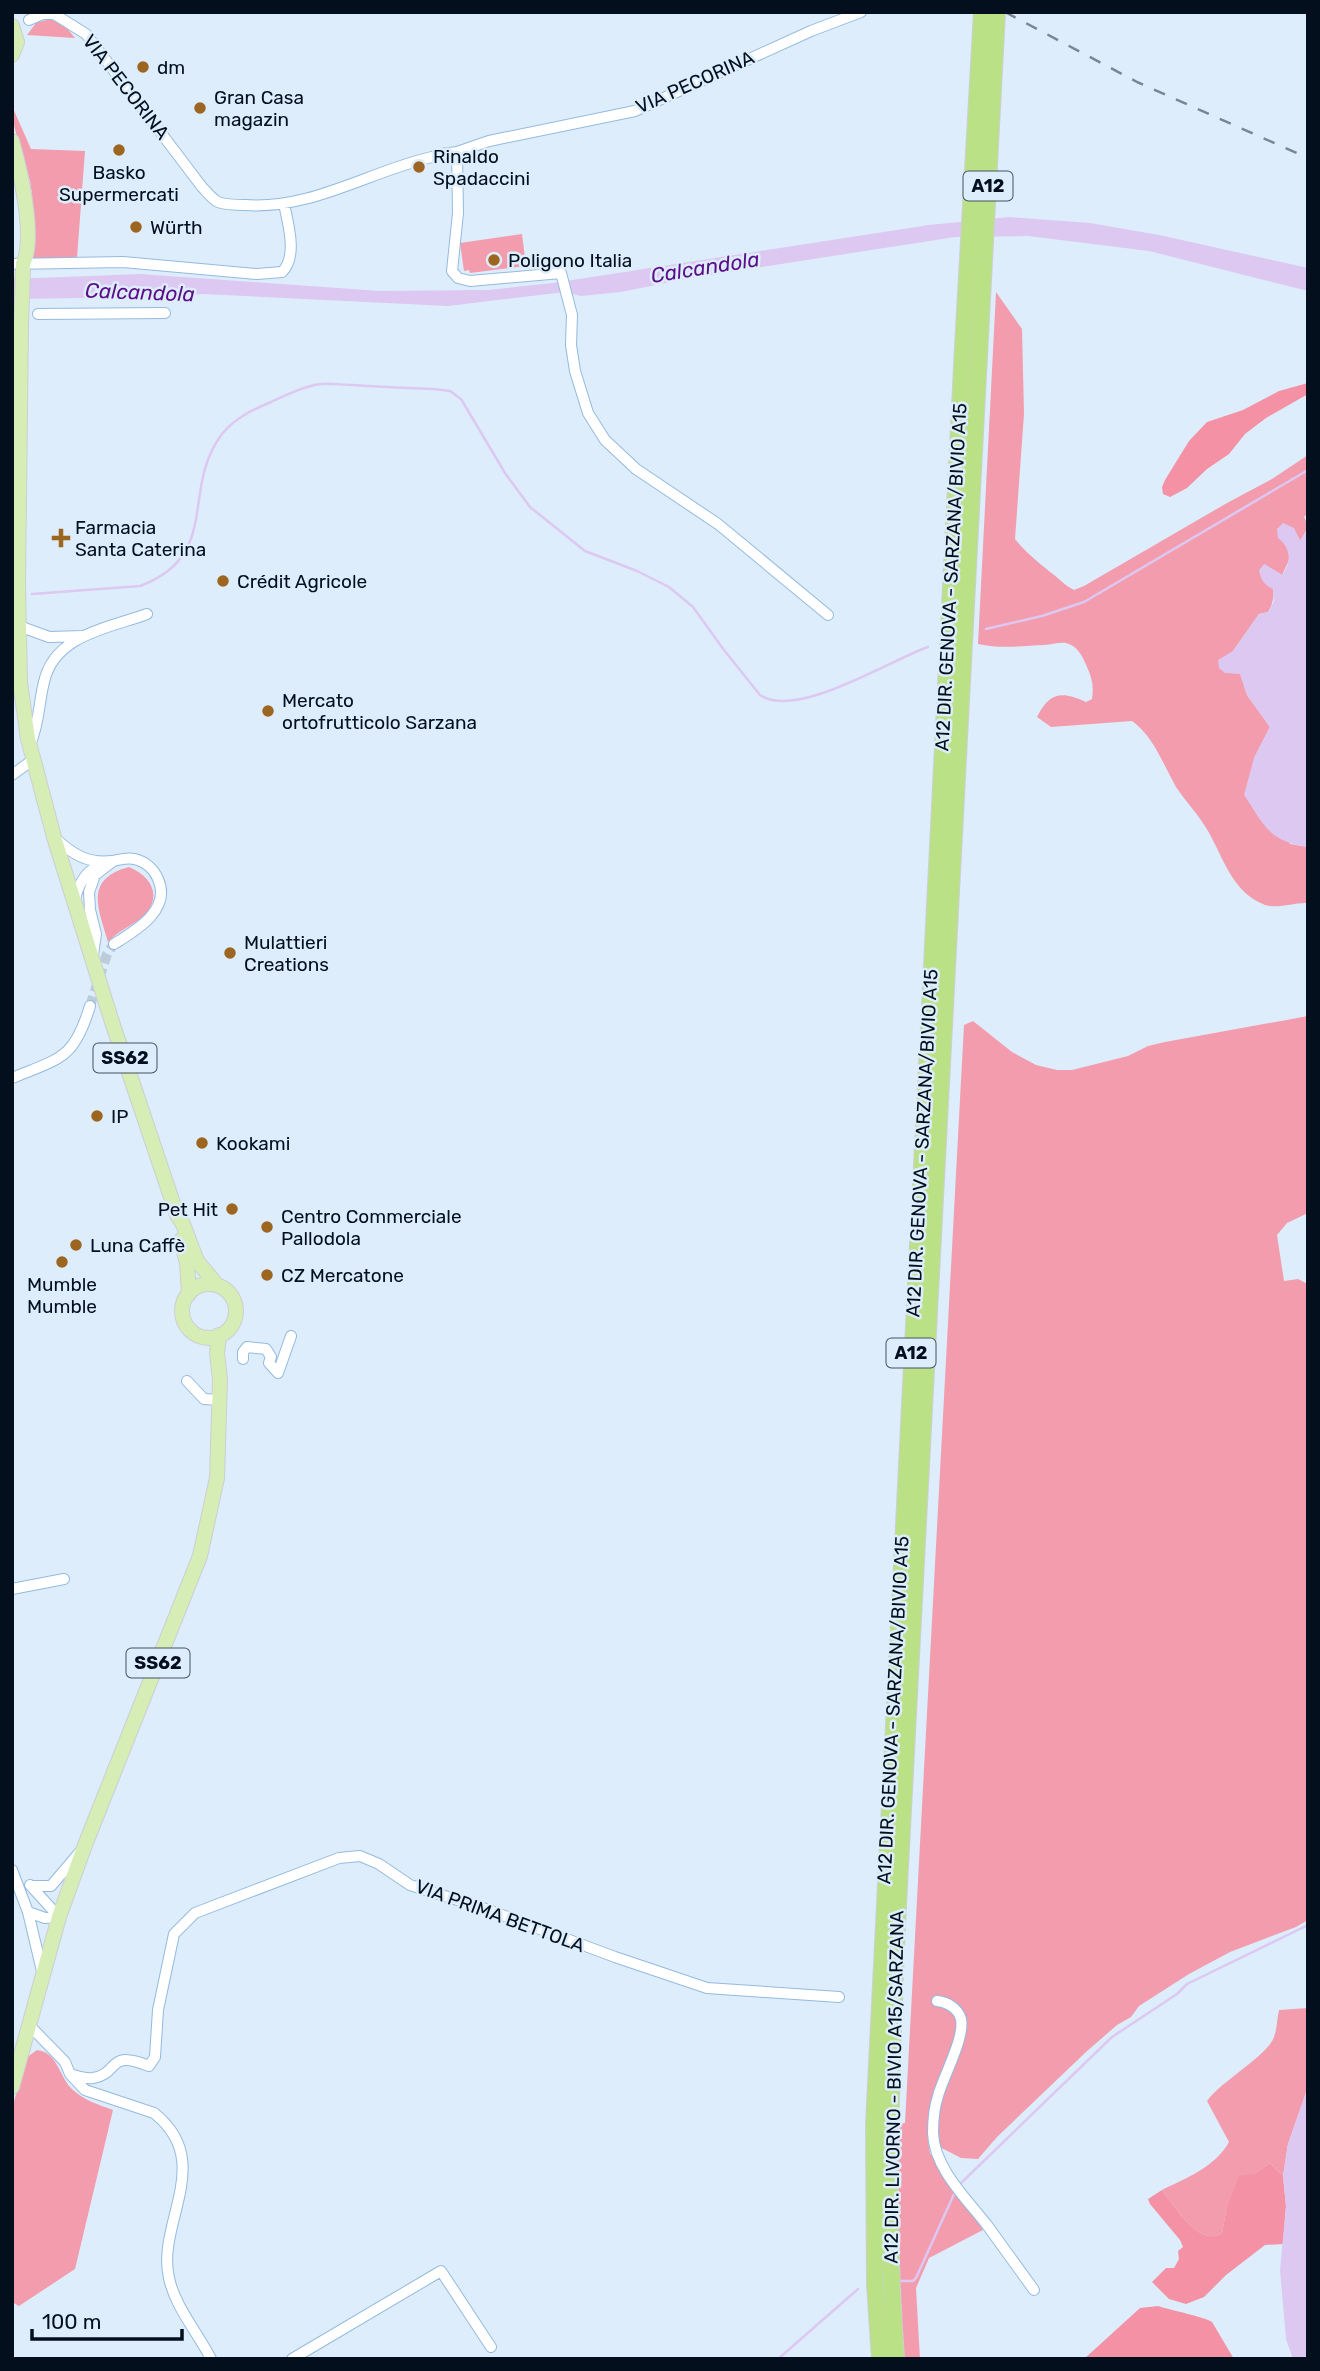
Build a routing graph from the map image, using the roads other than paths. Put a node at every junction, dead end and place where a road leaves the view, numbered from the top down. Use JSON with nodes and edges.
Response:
{"nodes":[{"id":1,"x":69,"y":12,"type":"edge"},
{"id":2,"x":861,"y":12,"type":"edge"},
{"id":3,"x":982,"y":12,"type":"edge"},
{"id":4,"x":997,"y":12,"type":"edge"},
{"id":5,"x":33,"y":16,"type":"edge"},
{"id":6,"x":79,"y":29,"type":"junction"},
{"id":7,"x":15,"y":31,"type":"edge"},
{"id":8,"x":12,"y":55,"type":"edge"},
{"id":9,"x":12,"y":141,"type":"edge"},
{"id":10,"x":457,"y":152,"type":"junction"},
{"id":11,"x":12,"y":160,"type":"edge"},
{"id":12,"x":284,"y":204,"type":"junction"},
{"id":13,"x":20,"y":265,"type":"edge"},
{"id":14,"x":165,"y":313,"type":"dead end"},
{"id":15,"x":38,"y":314,"type":"dead end"},
{"id":16,"x":15,"y":585,"type":"edge"},
{"id":17,"x":147,"y":614,"type":"dead end"},
{"id":18,"x":828,"y":615,"type":"dead end"},
{"id":19,"x":19,"y":626,"type":"junction"},
{"id":20,"x":83,"y":636,"type":"junction"},
{"id":21,"x":32,"y":752,"type":"junction"},
{"id":22,"x":12,"y":775,"type":"edge"},
{"id":23,"x":54,"y":836,"type":"junction"},
{"id":24,"x":114,"y":860,"type":"junction"},
{"id":25,"x":74,"y":902,"type":"junction"},
{"id":26,"x":114,"y":944,"type":"tunnel mouth"},
{"id":27,"x":93,"y":955,"type":"junction"},
{"id":28,"x":90,"y":1006,"type":"tunnel mouth"},
{"id":29,"x":12,"y":1078,"type":"edge"},
{"id":30,"x":177,"y":1214,"type":"junction"},
{"id":31,"x":217,"y":1285,"type":"junction"},
{"id":32,"x":188,"y":1294,"type":"junction"},
{"id":33,"x":195,"y":1333,"type":"junction"},
{"id":34,"x":219,"y":1335,"type":"junction"},
{"id":35,"x":291,"y":1335,"type":"dead end"},
{"id":36,"x":243,"y":1359,"type":"dead end"},
{"id":37,"x":187,"y":1381,"type":"dead end"},
{"id":38,"x":220,"y":1400,"type":"junction"},
{"id":39,"x":64,"y":1579,"type":"dead end"},
{"id":40,"x":12,"y":1589,"type":"edge"},
{"id":41,"x":85,"y":1845,"type":"junction"},
{"id":42,"x":14,"y":1873,"type":"edge"},
{"id":43,"x":32,"y":1886,"type":"junction"},
{"id":44,"x":28,"y":1912,"type":"junction"},
{"id":45,"x":59,"y":1917,"type":"junction"},
{"id":46,"x":42,"y":1973,"type":"junction"},
{"id":47,"x":839,"y":1997,"type":"dead end"},
{"id":48,"x":937,"y":2001,"type":"dead end"},
{"id":49,"x":29,"y":2025,"type":"junction"},
{"id":50,"x":70,"y":2074,"type":"junction"},
{"id":51,"x":12,"y":2087,"type":"edge"},
{"id":52,"x":1034,"y":2290,"type":"dead end"},
{"id":53,"x":491,"y":2347,"type":"dead end"},
{"id":54,"x":211,"y":2359,"type":"edge"},
{"id":55,"x":292,"y":2359,"type":"edge"},
{"id":56,"x":880,"y":2359,"type":"edge"},
{"id":57,"x":896,"y":2359,"type":"edge"}],
"edges":[{"from":1,"to":6,"type":"street","name":"VIA PECORINA"},
{"from":2,"to":10,"type":"street","name":"VIA PECORINA"},
{"from":3,"to":56,"type":"highway","name":"A12 DIR. GENOVA - SARZANA/BIVIO A15","number":"A12"},
{"from":4,"to":57,"type":"highway","name":"A12 DIR. LIVORNO - BIVIO A15/SARZANA","number":"A12"},
{"from":5,"to":6,"type":"street","name":"VIA PECORINA"},
{"from":5,"to":7,"type":"street","name":"VIA PECORINA"},
{"from":6,"to":12,"type":"street","name":"VIA PECORINA"},
{"from":7,"to":8,"type":"main road"},
{"from":9,"to":13,"type":"main road","number":"SS62"},
{"from":10,"to":12,"type":"street","name":"VIA PECORINA"},
{"from":10,"to":18,"type":"street"},
{"from":11,"to":13,"type":"main road","number":"SS62"},
{"from":12,"to":13,"type":"street"},
{"from":13,"to":16,"type":"main road","number":"SS62","bridge":true},
{"from":14,"to":15,"type":"street"},
{"from":16,"to":19,"type":"main road","number":"SS62"},
{"from":17,"to":20,"type":"street"},
{"from":19,"to":20,"type":"street"},
{"from":19,"to":21,"type":"main road","number":"SS62"},
{"from":20,"to":21,"type":"street"},
{"from":21,"to":22,"type":"street"},
{"from":21,"to":23,"type":"main road","number":"SS62"},
{"from":23,"to":24,"type":"street"},
{"from":23,"to":25,"type":"main road","number":"SS62"},
{"from":24,"to":25,"type":"street"},
{"from":24,"to":26,"type":"street"},
{"from":24,"to":27,"type":"street"},
{"from":25,"to":27,"type":"main road","number":"SS62"},
{"from":27,"to":30,"type":"main road","number":"SS62"},
{"from":28,"to":29,"type":"street"},
{"from":30,"to":31,"type":"main road","number":"SS62"},
{"from":30,"to":32,"type":"main road","number":"SS62"},
{"from":31,"to":32,"type":"main road"},
{"from":31,"to":34,"type":"main road","number":"SS62"},
{"from":32,"to":33,"type":"main road","number":"SS62"},
{"from":33,"to":34,"type":"main road"},
{"from":33,"to":38,"type":"main road","number":"SS62"},
{"from":34,"to":38,"type":"main road","number":"SS62"},
{"from":35,"to":36,"type":"street"},
{"from":37,"to":38,"type":"street"},
{"from":38,"to":41,"type":"main road","number":"SS62"},
{"from":39,"to":40,"type":"street"},
{"from":41,"to":43,"type":"street"},
{"from":41,"to":45,"type":"main road","number":"SS62"},
{"from":42,"to":43,"type":"street"},
{"from":42,"to":44,"type":"street"},
{"from":43,"to":45,"type":"street"},
{"from":44,"to":45,"type":"street"},
{"from":44,"to":46,"type":"street"},
{"from":45,"to":46,"type":"main road","number":"SS62"},
{"from":46,"to":49,"type":"main road","number":"SS62"},
{"from":47,"to":50,"type":"street","name":"VIA PRIMA BETTOLA"},
{"from":48,"to":52,"type":"street"},
{"from":49,"to":50,"type":"street"},
{"from":49,"to":51,"type":"main road","number":"SS62"},
{"from":50,"to":54,"type":"street"},
{"from":53,"to":55,"type":"street"}]}
